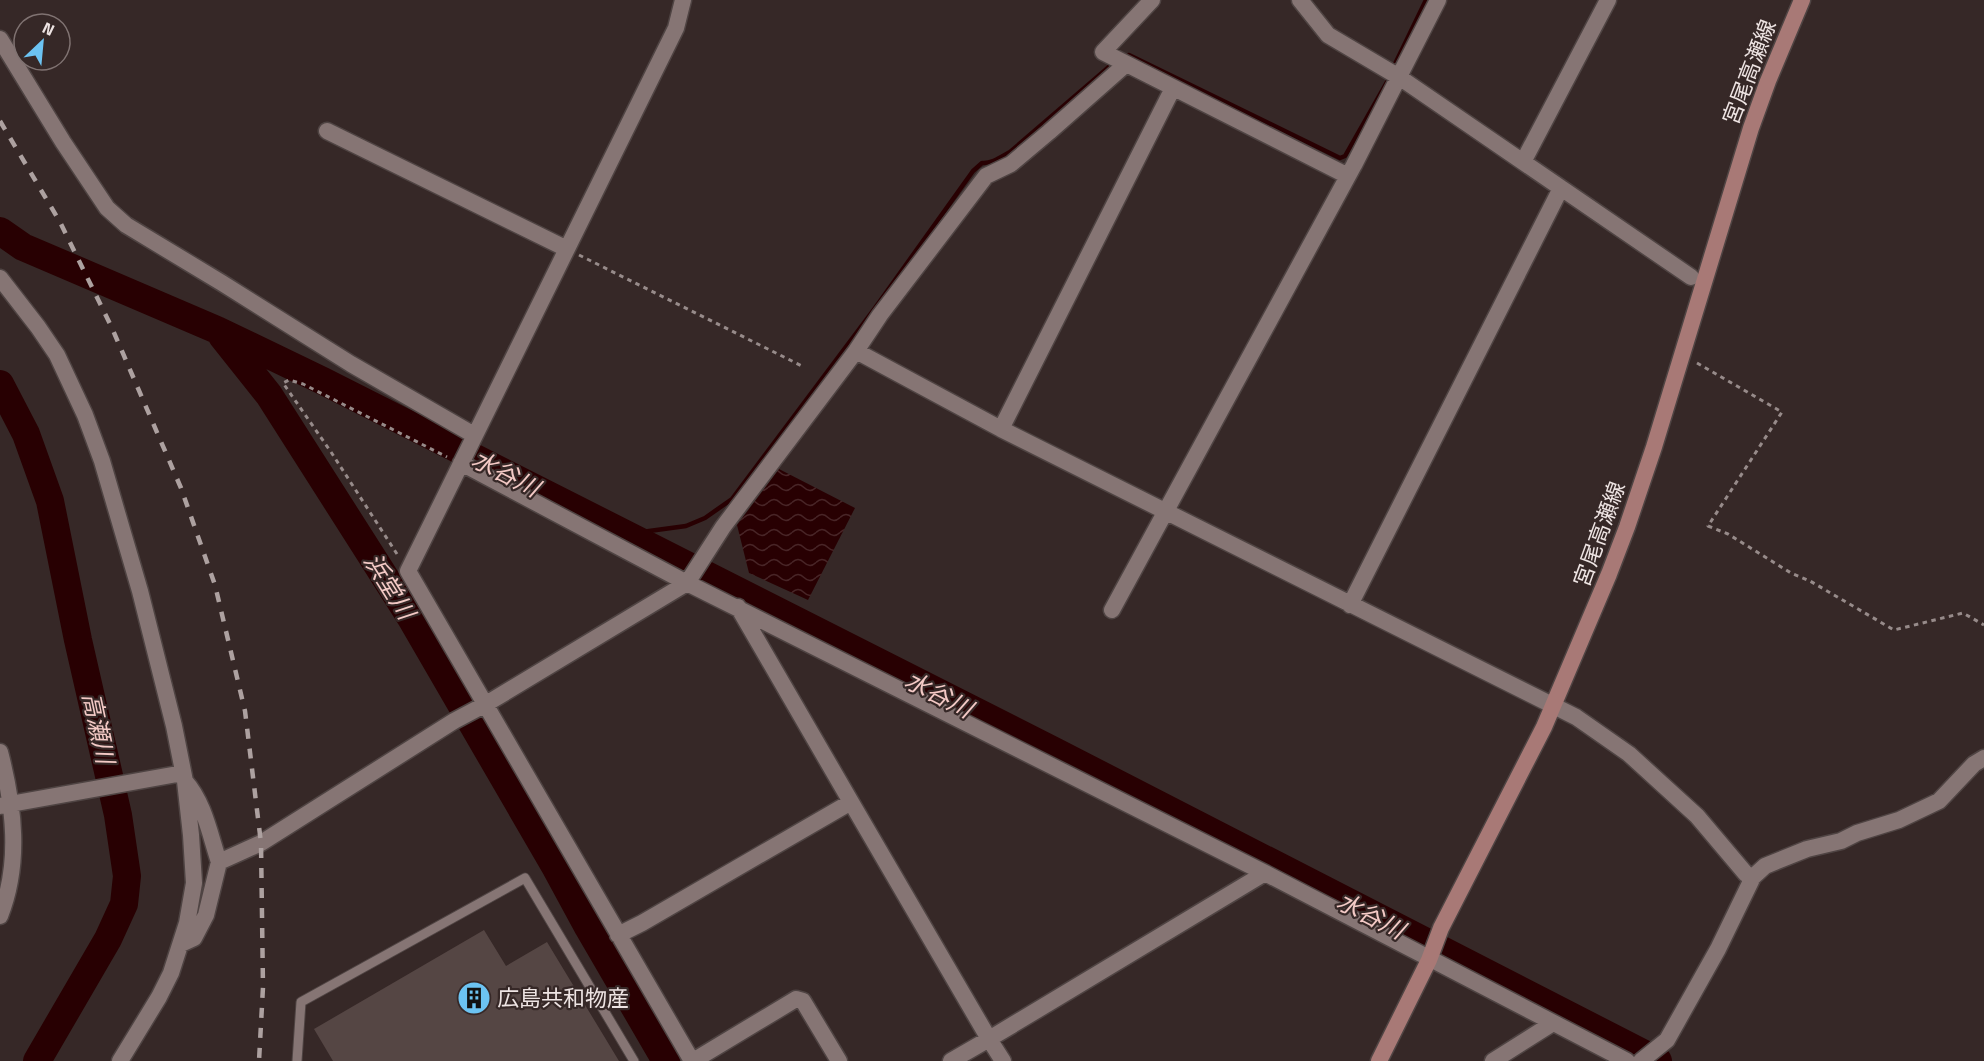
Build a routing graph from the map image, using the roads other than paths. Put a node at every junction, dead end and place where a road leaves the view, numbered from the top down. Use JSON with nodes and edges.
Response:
{"nodes":[{"id":1,"x":683,"y":0,"type":"edge"},
{"id":2,"x":1152,"y":0,"type":"edge"},
{"id":3,"x":1300,"y":0,"type":"edge"},
{"id":4,"x":1438,"y":0,"type":"edge"},
{"id":5,"x":1608,"y":0,"type":"edge"},
{"id":6,"x":1802,"y":0,"type":"edge"},
{"id":7,"x":0,"y":39,"type":"edge"},
{"id":8,"x":1125,"y":65,"type":"junction"},
{"id":9,"x":1399,"y":77,"type":"junction"},
{"id":10,"x":1173,"y":88,"type":"junction"},
{"id":11,"x":327,"y":131,"type":"dead end"},
{"id":12,"x":1523,"y":162,"type":"junction"},
{"id":13,"x":1348,"y":176,"type":"junction"},
{"id":14,"x":1561,"y":188,"type":"junction"},
{"id":15,"x":567,"y":249,"type":"junction"},
{"id":16,"x":1691,"y":277,"type":"dead end"},
{"id":17,"x":0,"y":278,"type":"edge"},
{"id":18,"x":856,"y":351,"type":"junction"},
{"id":19,"x":1001,"y":429,"type":"junction"},
{"id":20,"x":472,"y":439,"type":"junction"},
{"id":21,"x":462,"y":461,"type":"junction"},
{"id":22,"x":1165,"y":512,"type":"junction"},
{"id":23,"x":694,"y":573,"type":"junction"},
{"id":24,"x":1350,"y":605,"type":"junction"},
{"id":25,"x":738,"y":607,"type":"junction"},
{"id":26,"x":1112,"y":610,"type":"dead end"},
{"id":27,"x":482,"y":706,"type":"junction"},
{"id":28,"x":1554,"y":706,"type":"junction"},
{"id":29,"x":0,"y":752,"type":"edge"},
{"id":30,"x":1984,"y":758,"type":"edge"},
{"id":31,"x":181,"y":776,"type":"junction"},
{"id":32,"x":851,"y":802,"type":"junction"},
{"id":33,"x":5,"y":805,"type":"edge"},
{"id":34,"x":219,"y":862,"type":"junction"},
{"id":35,"x":1265,"y":873,"type":"junction"},
{"id":36,"x":1753,"y":877,"type":"junction"},
{"id":37,"x":0,"y":916,"type":"edge"},
{"id":38,"x":618,"y":935,"type":"junction"},
{"id":39,"x":181,"y":944,"type":"junction"},
{"id":40,"x":1430,"y":959,"type":"junction"},
{"id":41,"x":1553,"y":1023,"type":"junction"},
{"id":42,"x":989,"y":1039,"type":"junction"},
{"id":43,"x":120,"y":1061,"type":"edge"},
{"id":44,"x":297,"y":1061,"type":"edge"},
{"id":45,"x":634,"y":1061,"type":"edge"},
{"id":46,"x":692,"y":1061,"type":"edge"},
{"id":47,"x":839,"y":1061,"type":"edge"},
{"id":48,"x":951,"y":1061,"type":"edge"},
{"id":49,"x":1003,"y":1061,"type":"edge"},
{"id":50,"x":1379,"y":1061,"type":"edge"},
{"id":51,"x":1493,"y":1061,"type":"edge"},
{"id":52,"x":1627,"y":1061,"type":"edge"},
{"id":53,"x":1641,"y":1061,"type":"edge"}],
"edges":[{"from":1,"to":15,"type":"street"},
{"from":2,"to":8,"type":"street"},
{"from":3,"to":9,"type":"street"},
{"from":4,"to":9,"type":"street"},
{"from":5,"to":12,"type":"street"},
{"from":6,"to":28,"type":"main road","name":"宮尾高瀬線"},
{"from":7,"to":20,"type":"street"},
{"from":8,"to":10,"type":"street"},
{"from":8,"to":18,"type":"street"},
{"from":9,"to":12,"type":"street"},
{"from":9,"to":13,"type":"street"},
{"from":10,"to":13,"type":"street"},
{"from":10,"to":19,"type":"street"},
{"from":11,"to":15,"type":"street"},
{"from":12,"to":14,"type":"street"},
{"from":13,"to":22,"type":"street"},
{"from":14,"to":16,"type":"street"},
{"from":14,"to":24,"type":"street"},
{"from":15,"to":20,"type":"street"},
{"from":17,"to":31,"type":"street"},
{"from":18,"to":19,"type":"street"},
{"from":18,"to":23,"type":"street"},
{"from":19,"to":22,"type":"street"},
{"from":20,"to":21,"type":"street"},
{"from":21,"to":23,"type":"street"},
{"from":21,"to":27,"type":"street"},
{"from":22,"to":24,"type":"street"},
{"from":22,"to":26,"type":"street"},
{"from":23,"to":25,"type":"street"},
{"from":23,"to":27,"type":"street"},
{"from":24,"to":28,"type":"street"},
{"from":25,"to":32,"type":"street"},
{"from":25,"to":35,"type":"street"},
{"from":27,"to":34,"type":"street"},
{"from":27,"to":38,"type":"street"},
{"from":28,"to":36,"type":"street"},
{"from":28,"to":40,"type":"main road","name":"宮尾高瀬線"},
{"from":29,"to":33,"type":"street"},
{"from":30,"to":36,"type":"street"},
{"from":31,"to":33,"type":"street"},
{"from":31,"to":34,"type":"street"},
{"from":31,"to":39,"type":"street"},
{"from":32,"to":38,"type":"street"},
{"from":32,"to":42,"type":"street"},
{"from":33,"to":37,"type":"street"},
{"from":34,"to":39,"type":"street"},
{"from":35,"to":40,"type":"street"},
{"from":35,"to":42,"type":"street"},
{"from":36,"to":53,"type":"street"},
{"from":38,"to":46,"type":"street"},
{"from":39,"to":43,"type":"street"},
{"from":40,"to":41,"type":"street"},
{"from":40,"to":50,"type":"main road","name":"宮尾高瀬線"},
{"from":41,"to":51,"type":"street"},
{"from":41,"to":52,"type":"street"},
{"from":42,"to":48,"type":"street"},
{"from":42,"to":49,"type":"street"},
{"from":44,"to":45,"type":"lane"},
{"from":46,"to":47,"type":"street"}]}
